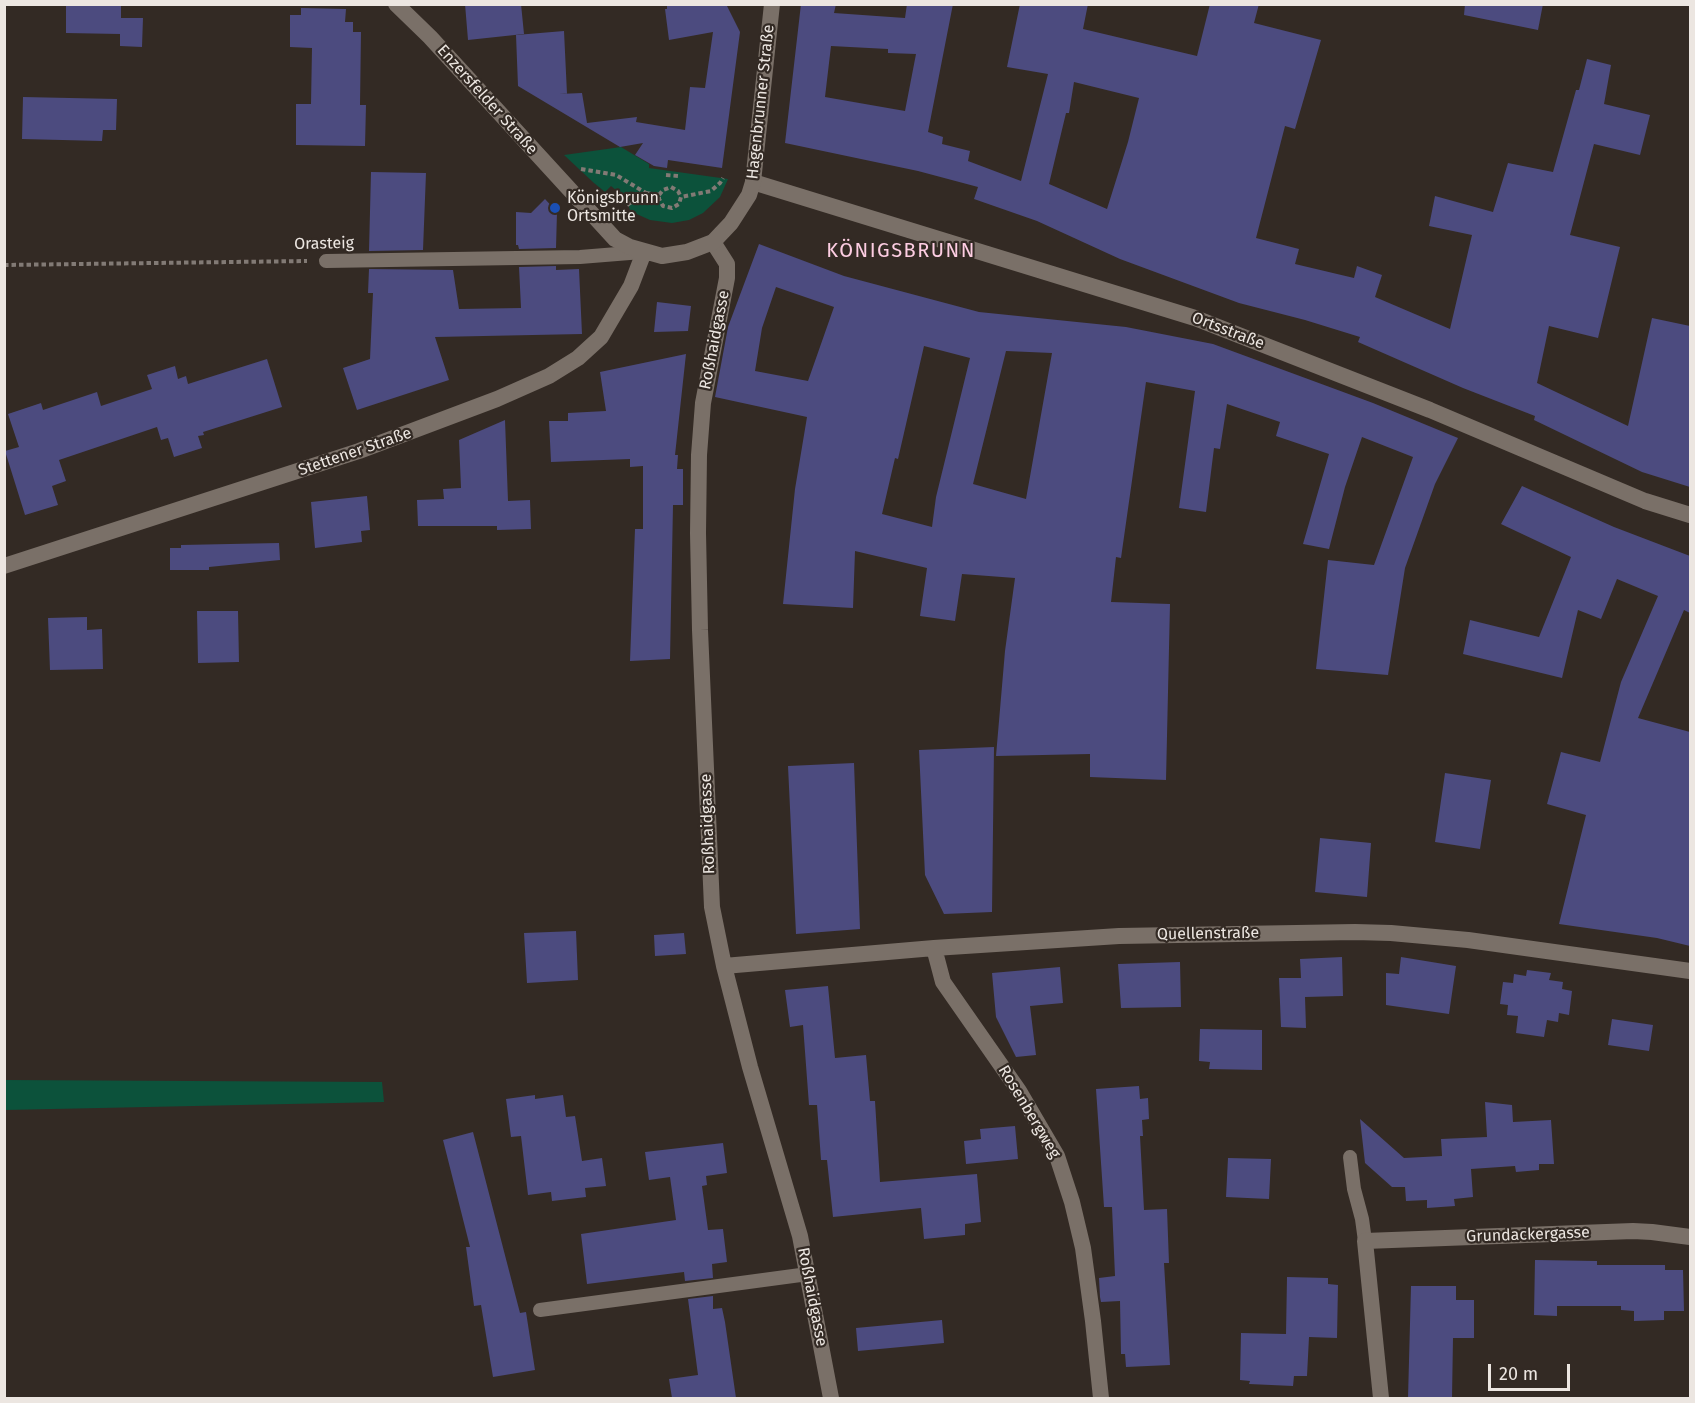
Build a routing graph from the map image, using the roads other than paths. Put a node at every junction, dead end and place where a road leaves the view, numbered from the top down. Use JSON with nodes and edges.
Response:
{"nodes":[{"id":1,"x":396,"y":4,"type":"edge"},
{"id":2,"x":772,"y":4,"type":"edge"},
{"id":3,"x":753,"y":182,"type":"junction"},
{"id":4,"x":576,"y":197,"type":"joint"},
{"id":5,"x":713,"y":242,"type":"junction"},
{"id":6,"x":644,"y":252,"type":"junction"},
{"id":7,"x":326,"y":261,"type":"road end"},
{"id":8,"x":1690,"y":515,"type":"edge"},
{"id":9,"x":4,"y":566,"type":"edge"},
{"id":10,"x":934,"y":948,"type":"junction"},
{"id":11,"x":724,"y":966,"type":"junction"},
{"id":12,"x":1690,"y":971,"type":"edge"},
{"id":13,"x":1350,"y":1157,"type":"dead end"},
{"id":14,"x":1690,"y":1237,"type":"edge"},
{"id":15,"x":1365,"y":1241,"type":"junction"},
{"id":16,"x":808,"y":1274,"type":"junction"},
{"id":17,"x":540,"y":1310,"type":"dead end"},
{"id":18,"x":831,"y":1398,"type":"edge"},
{"id":19,"x":1101,"y":1398,"type":"edge"},
{"id":20,"x":1381,"y":1398,"type":"edge"}],
"edges":[{"from":1,"to":4,"type":"street","name":"Enzersfelder Straße"},
{"from":2,"to":3,"type":"street","name":"Hagenbrunner Straße"},
{"from":3,"to":5,"type":"street","name":"Hagenbrunner Straße"},
{"from":3,"to":8,"type":"street","name":"Ortsstraße"},
{"from":4,"to":6,"type":"street","name":"Hagenbrunner Straße"},
{"from":5,"to":6,"type":"street","name":"Hagenbrunner Straße"},
{"from":5,"to":11,"type":"street","name":"Roßhaidgasse"},
{"from":6,"to":7,"type":"lane","name":"Orasteig"},
{"from":6,"to":9,"type":"street","name":"Stettener Straße"},
{"from":10,"to":11,"type":"street","name":"Quellenstraße"},
{"from":10,"to":12,"type":"street","name":"Quellenstraße"},
{"from":10,"to":19,"type":"street","name":"Rosenbergweg"},
{"from":11,"to":16,"type":"street","name":"Roßhaidgasse"},
{"from":13,"to":15,"type":"lane"},
{"from":14,"to":15,"type":"street","name":"Grundackergasse"},
{"from":15,"to":20,"type":"street"},
{"from":16,"to":17,"type":"lane"},
{"from":16,"to":18,"type":"street","name":"Roßhaidgasse"}]}
